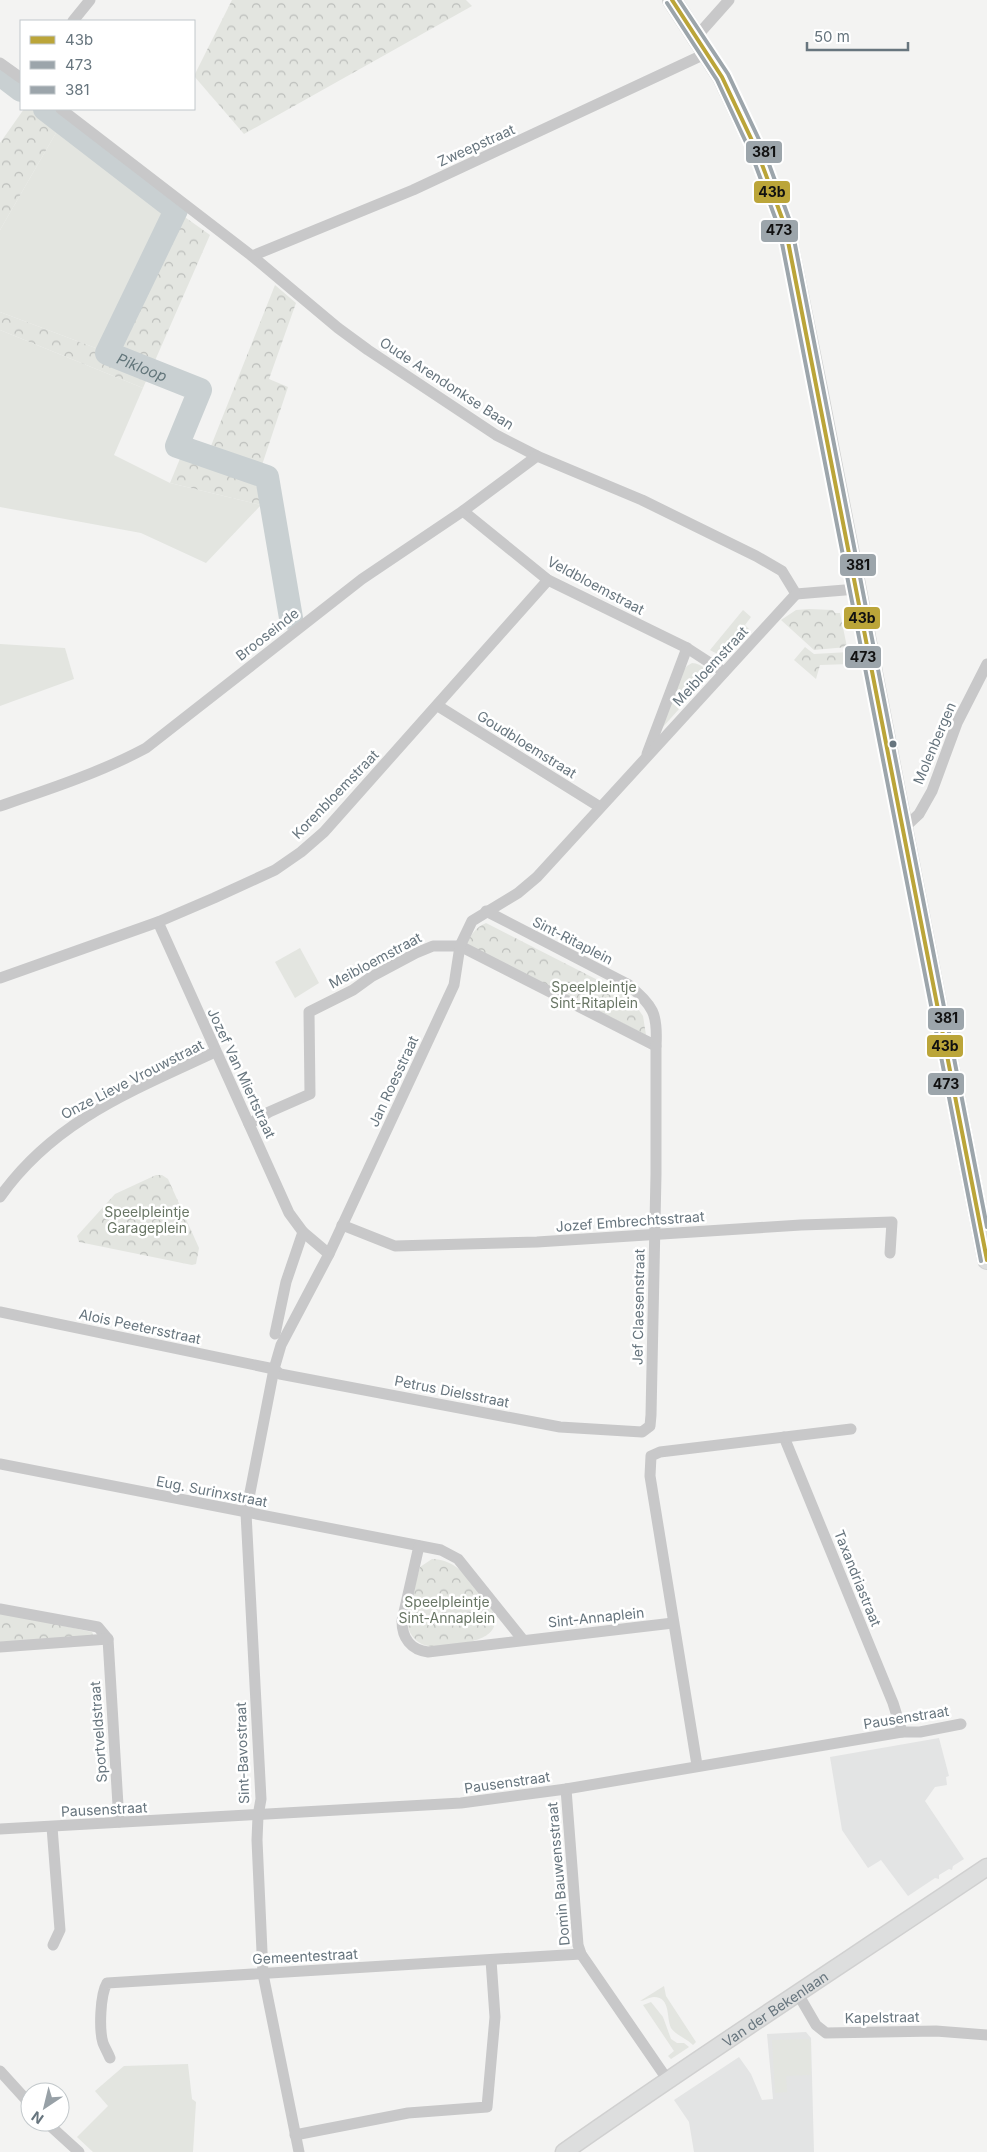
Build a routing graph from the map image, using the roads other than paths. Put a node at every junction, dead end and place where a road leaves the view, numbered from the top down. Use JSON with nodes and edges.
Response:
{"nodes":[{"id":1,"x":90,"y":0,"type":"edge"},
{"id":2,"x":672,"y":0,"type":"edge"},
{"id":3,"x":729,"y":0,"type":"edge"},
{"id":4,"x":74,"y":20,"type":"edge"},
{"id":5,"x":697,"y":36,"type":"junction"},
{"id":6,"x":707,"y":53,"type":"junction"},
{"id":7,"x":0,"y":63,"type":"edge"},
{"id":8,"x":20,"y":77,"type":"edge"},
{"id":9,"x":62,"y":110,"type":"edge"},
{"id":10,"x":252,"y":256,"type":"junction"},
{"id":11,"x":537,"y":456,"type":"junction"},
{"id":12,"x":463,"y":511,"type":"junction"},
{"id":13,"x":548,"y":580,"type":"junction"},
{"id":14,"x":857,"y":589,"type":"junction"},
{"id":15,"x":796,"y":594,"type":"junction"},
{"id":16,"x":687,"y":648,"type":"junction"},
{"id":17,"x":987,"y":664,"type":"edge"},
{"id":18,"x":724,"y":672,"type":"junction"},
{"id":19,"x":438,"y":706,"type":"junction"},
{"id":20,"x":645,"y":758,"type":"junction"},
{"id":21,"x":0,"y":806,"type":"edge"},
{"id":22,"x":600,"y":808,"type":"junction"},
{"id":23,"x":903,"y":829,"type":"junction"},
{"id":24,"x":486,"y":911,"type":"junction"},
{"id":25,"x":158,"y":922,"type":"junction"},
{"id":26,"x":460,"y":946,"type":"junction"},
{"id":27,"x":0,"y":978,"type":"edge"},
{"id":28,"x":656,"y":1046,"type":"junction"},
{"id":29,"x":215,"y":1052,"type":"junction"},
{"id":30,"x":249,"y":1124,"type":"junction"},
{"id":31,"x":0,"y":1197,"type":"edge"},
{"id":32,"x":342,"y":1225,"type":"junction"},
{"id":33,"x":303,"y":1232,"type":"junction"},
{"id":34,"x":654,"y":1234,"type":"junction"},
{"id":35,"x":890,"y":1253,"type":"dead end"},
{"id":36,"x":329,"y":1254,"type":"junction"},
{"id":37,"x":987,"y":1260,"type":"edge"},
{"id":38,"x":0,"y":1312,"type":"edge"},
{"id":39,"x":275,"y":1334,"type":"dead end"},
{"id":40,"x":274,"y":1369,"type":"junction"},
{"id":41,"x":851,"y":1429,"type":"dead end"},
{"id":42,"x":628,"y":1431,"type":"joint"},
{"id":43,"x":784,"y":1437,"type":"junction"},
{"id":44,"x":0,"y":1464,"type":"edge"},
{"id":45,"x":246,"y":1513,"type":"junction"},
{"id":46,"x":419,"y":1546,"type":"junction"},
{"id":47,"x":0,"y":1609,"type":"edge"},
{"id":48,"x":673,"y":1623,"type":"junction"},
{"id":49,"x":108,"y":1639,"type":"junction"},
{"id":50,"x":523,"y":1640,"type":"junction"},
{"id":51,"x":0,"y":1647,"type":"edge"},
{"id":52,"x":961,"y":1724,"type":"dead end"},
{"id":53,"x":902,"y":1732,"type":"junction"},
{"id":54,"x":697,"y":1765,"type":"junction"},
{"id":55,"x":566,"y":1789,"type":"junction"},
{"id":56,"x":258,"y":1816,"type":"junction"},
{"id":57,"x":119,"y":1822,"type":"junction"},
{"id":58,"x":52,"y":1827,"type":"junction"},
{"id":59,"x":0,"y":1829,"type":"edge"},
{"id":60,"x":987,"y":1867,"type":"edge"},
{"id":61,"x":53,"y":1945,"type":"dead end"},
{"id":62,"x":581,"y":1954,"type":"junction"},
{"id":63,"x":491,"y":1960,"type":"junction"},
{"id":64,"x":263,"y":1974,"type":"junction"},
{"id":65,"x":798,"y":1994,"type":"junction"},
{"id":66,"x":987,"y":2035,"type":"edge"},
{"id":67,"x":110,"y":2058,"type":"dead end"},
{"id":68,"x":0,"y":2071,"type":"edge"},
{"id":69,"x":667,"y":2079,"type":"junction"},
{"id":70,"x":20,"y":2093,"type":"edge"},
{"id":71,"x":57,"y":2132,"type":"edge"},
{"id":72,"x":295,"y":2135,"type":"junction"},
{"id":73,"x":79,"y":2152,"type":"edge"},
{"id":74,"x":299,"y":2152,"type":"edge"},
{"id":75,"x":564,"y":2152,"type":"edge"}],
"edges":[{"from":1,"to":4,"type":"street"},
{"from":2,"to":5,"type":"main road"},
{"from":3,"to":5,"type":"street"},
{"from":5,"to":6,"type":"main road"},
{"from":6,"to":10,"type":"street","name":"Zweepstraat"},
{"from":6,"to":14,"type":"main road"},
{"from":7,"to":8,"type":"street"},
{"from":9,"to":10,"type":"street","name":"Oude Arendonkse Baan"},
{"from":10,"to":11,"type":"street","name":"Oude Arendonkse Baan"},
{"from":11,"to":12,"type":"street","name":"Brooseinde"},
{"from":11,"to":15,"type":"street","name":"Oude Arendonkse Baan"},
{"from":12,"to":13,"type":"street","name":"Veldbloemstraat"},
{"from":12,"to":21,"type":"street","name":"Brooseinde"},
{"from":13,"to":16,"type":"street","name":"Veldbloemstraat"},
{"from":13,"to":19,"type":"street","name":"Korenbloemstraat"},
{"from":14,"to":15,"type":"street"},
{"from":14,"to":23,"type":"main road"},
{"from":15,"to":18,"type":"street","name":"Meibloemstraat"},
{"from":16,"to":18,"type":"street","name":"Veldbloemstraat"},
{"from":16,"to":20,"type":"street","name":"Meibloemstraat"},
{"from":17,"to":23,"type":"street","name":"Molenbergen"},
{"from":18,"to":20,"type":"street","name":"Meibloemstraat"},
{"from":19,"to":22,"type":"street","name":"Goudbloemstraat"},
{"from":19,"to":25,"type":"street","name":"Korenbloemstraat"},
{"from":20,"to":22,"type":"street","name":"Meibloemstraat"},
{"from":22,"to":24,"type":"street","name":"Meibloemstraat"},
{"from":23,"to":37,"type":"main road"},
{"from":24,"to":26,"type":"street","name":"Meibloemstraat"},
{"from":24,"to":28,"type":"street","name":"Sint-Ritaplein"},
{"from":25,"to":27,"type":"street","name":"Korenbloemstraat"},
{"from":25,"to":29,"type":"street","name":"Jozef Van Miertstraat"},
{"from":26,"to":28,"type":"street"},
{"from":26,"to":30,"type":"street","name":"Meibloemstraat"},
{"from":26,"to":32,"type":"street","name":"Jan Roesstraat"},
{"from":28,"to":34,"type":"street","name":"Jef Claesenstraat"},
{"from":29,"to":30,"type":"street","name":"Jozef Van Miertstraat"},
{"from":29,"to":31,"type":"street","name":"Onze Lieve Vrouwstraat"},
{"from":30,"to":33,"type":"street","name":"Jozef Van Miertstraat"},
{"from":32,"to":34,"type":"street","name":"Jozef Embrechtsstraat"},
{"from":32,"to":36,"type":"street","name":"Jan Roesstraat"},
{"from":33,"to":36,"type":"street","name":"Jozef Van Miertstraat"},
{"from":33,"to":39,"type":"street"},
{"from":34,"to":35,"type":"street","name":"Jozef Embrechtsstraat"},
{"from":34,"to":42,"type":"street","name":"Jef Claesenstraat"},
{"from":36,"to":40,"type":"street","name":"Sint-Bavostraat"},
{"from":38,"to":40,"type":"street","name":"Alois Peetersstraat"},
{"from":40,"to":42,"type":"street","name":"Petrus Dielsstraat"},
{"from":40,"to":45,"type":"street","name":"Sint-Bavostraat"},
{"from":41,"to":43,"type":"street"},
{"from":43,"to":48,"type":"street"},
{"from":43,"to":53,"type":"street","name":"Taxandriastraat"},
{"from":44,"to":45,"type":"street","name":"Eug. Surinxstraat"},
{"from":45,"to":46,"type":"street","name":"Eug. Surinxstraat"},
{"from":45,"to":56,"type":"street","name":"Sint-Bavostraat"},
{"from":46,"to":50,"type":"street"},
{"from":46,"to":50,"type":"street","name":"Sint-Annaplein"},
{"from":47,"to":49,"type":"street"},
{"from":48,"to":50,"type":"street","name":"Sint-Annaplein"},
{"from":48,"to":54,"type":"street"},
{"from":49,"to":51,"type":"street"},
{"from":49,"to":57,"type":"street","name":"Sportveldstraat"},
{"from":52,"to":53,"type":"street","name":"Pausenstraat"},
{"from":53,"to":54,"type":"street","name":"Pausenstraat"},
{"from":54,"to":55,"type":"street","name":"Pausenstraat"},
{"from":55,"to":56,"type":"street","name":"Pausenstraat"},
{"from":55,"to":62,"type":"street","name":"Domin Bauwensstraat"},
{"from":56,"to":57,"type":"street","name":"Pausenstraat"},
{"from":56,"to":64,"type":"street","name":"Sint-Bavostraat"},
{"from":57,"to":58,"type":"street","name":"Pausenstraat"},
{"from":58,"to":59,"type":"street","name":"Pausenstraat"},
{"from":58,"to":61,"type":"street","name":"Pausenstraat"},
{"from":60,"to":65,"type":"street","name":"Van der Bekenlaan"},
{"from":62,"to":63,"type":"street","name":"Gemeentestraat"},
{"from":62,"to":69,"type":"street","name":"Domin Bauwensstraat"},
{"from":63,"to":64,"type":"street","name":"Gemeentestraat"},
{"from":63,"to":72,"type":"street"},
{"from":64,"to":67,"type":"street","name":"Gemeentestraat"},
{"from":64,"to":72,"type":"street","name":"Sint-Bavostraat"},
{"from":65,"to":66,"type":"street","name":"Kapelstraat"},
{"from":65,"to":69,"type":"street","name":"Van der Bekenlaan"},
{"from":68,"to":70,"type":"street"},
{"from":69,"to":75,"type":"street","name":"Van der Bekenlaan"},
{"from":71,"to":73,"type":"street"},
{"from":72,"to":74,"type":"street","name":"Sint-Bavostraat"}]}
